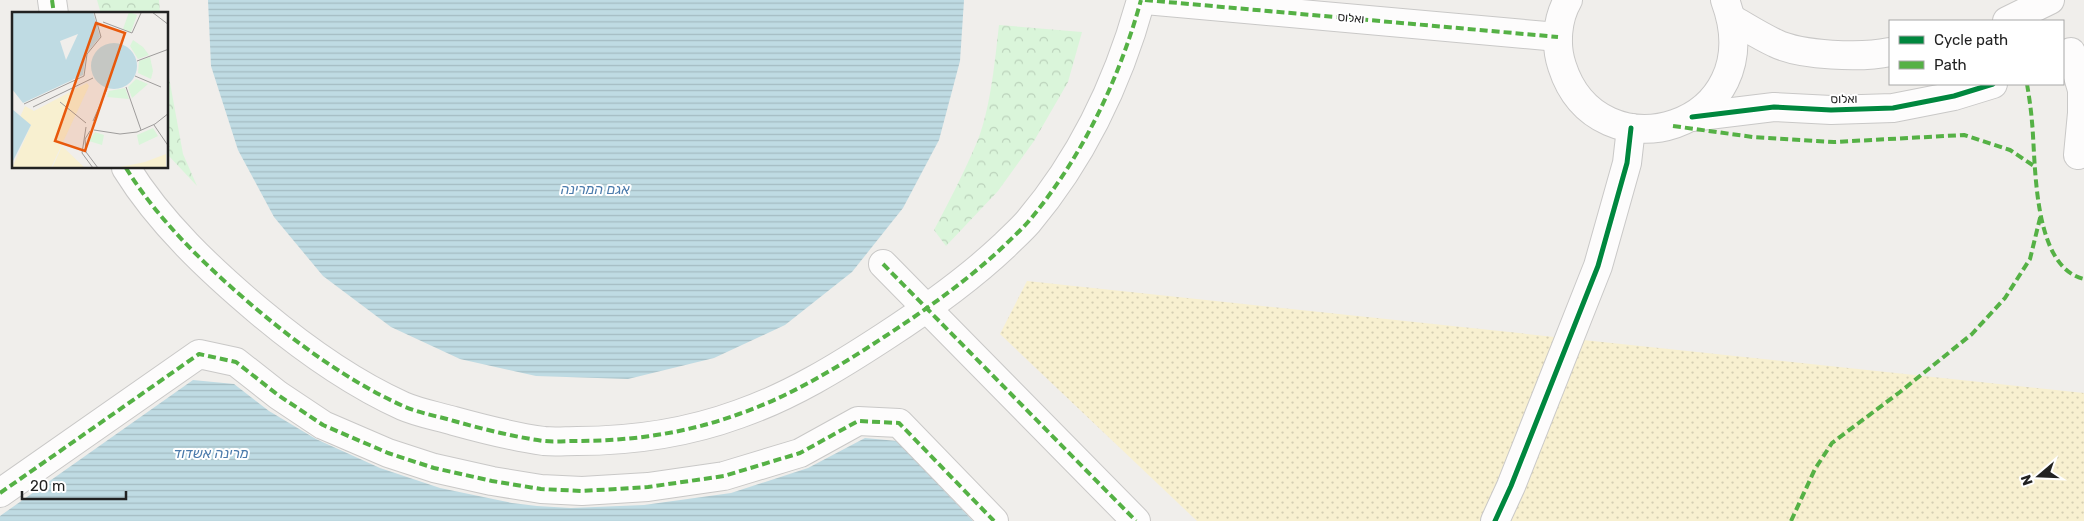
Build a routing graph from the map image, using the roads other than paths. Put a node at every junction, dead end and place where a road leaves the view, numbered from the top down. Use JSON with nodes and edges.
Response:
{"nodes":[{"id":1,"x":1143,"y":0,"type":"edge"},
{"id":2,"x":1568,"y":0,"type":"edge"},
{"id":3,"x":2050,"y":0,"type":"edge"},
{"id":4,"x":1728,"y":9,"type":"edge"},
{"id":5,"x":2009,"y":20,"type":"edge"},
{"id":6,"x":1558,"y":37,"type":"junction"},
{"id":7,"x":2073,"y":50,"type":"edge"},
{"id":8,"x":1889,"y":52,"type":"edge"},
{"id":9,"x":1990,"y":85,"type":"edge"},
{"id":10,"x":1692,"y":117,"type":"junction"},
{"id":11,"x":1631,"y":128,"type":"junction"},
{"id":12,"x":2078,"y":154,"type":"dead end"},
{"id":13,"x":127,"y":169,"type":"edge"},
{"id":14,"x":883,"y":264,"type":"dead end"},
{"id":15,"x":928,"y":309,"type":"junction"},
{"id":16,"x":13,"y":473,"type":"edge"},
{"id":17,"x":0,"y":493,"type":"edge"},
{"id":18,"x":994,"y":521,"type":"edge"},
{"id":19,"x":1136,"y":521,"type":"edge"},
{"id":20,"x":1495,"y":521,"type":"edge"}],
"edges":[{"from":1,"to":6,"type":"street","name":"ואלוס"},
{"from":1,"to":15,"type":"street"},
{"from":2,"to":6,"type":"street"},
{"from":3,"to":5,"type":"street"},
{"from":4,"to":8,"type":"street"},
{"from":4,"to":10,"type":"street"},
{"from":6,"to":11,"type":"street"},
{"from":7,"to":12,"type":"street"},
{"from":9,"to":10,"type":"street","name":"ואלוס"},
{"from":10,"to":11,"type":"street"},
{"from":11,"to":20,"type":"street"},
{"from":13,"to":15,"type":"street"},
{"from":14,"to":15,"type":"street"},
{"from":15,"to":19,"type":"street"},
{"from":16,"to":17,"type":"street"},
{"from":16,"to":18,"type":"street"}]}
